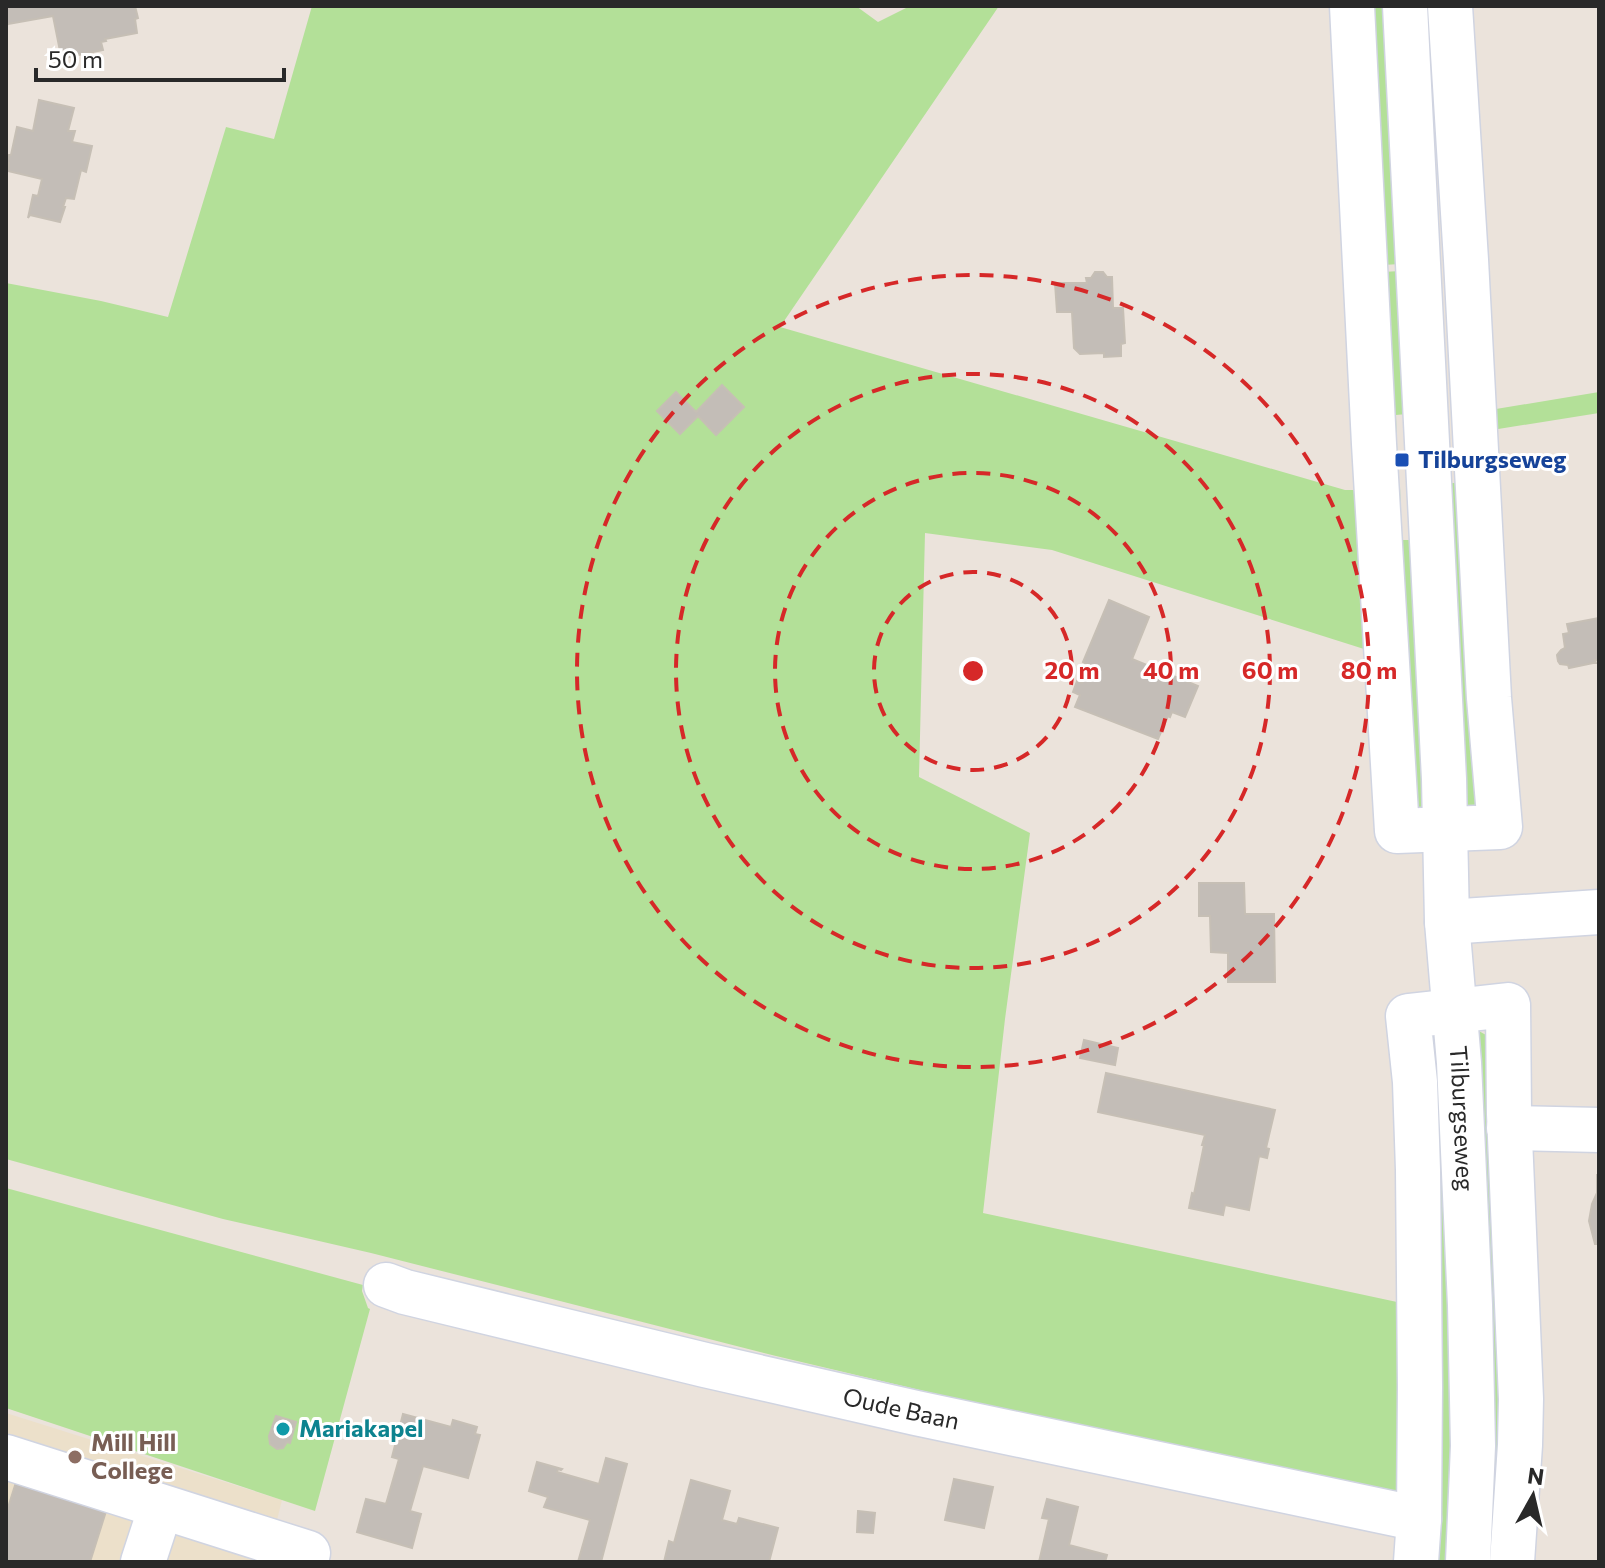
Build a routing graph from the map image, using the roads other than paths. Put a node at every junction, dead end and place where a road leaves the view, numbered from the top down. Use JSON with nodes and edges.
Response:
{"nodes":[{"id":1,"x":1352,"y":6,"type":"edge"},
{"id":2,"x":1405,"y":6,"type":"edge"},
{"id":3,"x":1450,"y":6,"type":"edge"},
{"id":4,"x":1446,"y":829,"type":"junction"},
{"id":5,"x":1599,"y":912,"type":"edge"},
{"id":6,"x":1447,"y":922,"type":"junction"},
{"id":7,"x":1455,"y":1010,"type":"junction"},
{"id":8,"x":1509,"y":1128,"type":"junction"},
{"id":9,"x":1599,"y":1130,"type":"edge"},
{"id":10,"x":386,"y":1285,"type":"dead end"},
{"id":11,"x":6,"y":1457,"type":"edge"},
{"id":12,"x":161,"y":1507,"type":"junction"},
{"id":13,"x":1419,"y":1519,"type":"junction"},
{"id":14,"x":235,"y":1547,"type":"edge"},
{"id":15,"x":309,"y":1551,"type":"edge"},
{"id":16,"x":143,"y":1562,"type":"edge"},
{"id":17,"x":1416,"y":1562,"type":"edge"},
{"id":18,"x":1468,"y":1562,"type":"edge"},
{"id":19,"x":1512,"y":1562,"type":"edge"}],
"edges":[{"from":1,"to":4,"type":"street"},
{"from":2,"to":4,"type":"street","name":"Tilburgseweg"},
{"from":3,"to":4,"type":"street"},
{"from":4,"to":6,"type":"street","name":"Tilburgseweg"},
{"from":5,"to":6,"type":"street"},
{"from":6,"to":7,"type":"street","name":"Tilburgseweg"},
{"from":7,"to":8,"type":"street","name":"Tilburgseweg"},
{"from":7,"to":13,"type":"street","name":"Tilburgseweg"},
{"from":7,"to":18,"type":"street","name":"Tilburgseweg"},
{"from":8,"to":9,"type":"street"},
{"from":8,"to":19,"type":"street","name":"Tilburgseweg"},
{"from":10,"to":13,"type":"street","name":"Oude Baan"},
{"from":11,"to":12,"type":"street"},
{"from":12,"to":14,"type":"street"},
{"from":12,"to":16,"type":"street"},
{"from":13,"to":17,"type":"street","name":"Tilburgseweg"},
{"from":14,"to":15,"type":"street"}]}
